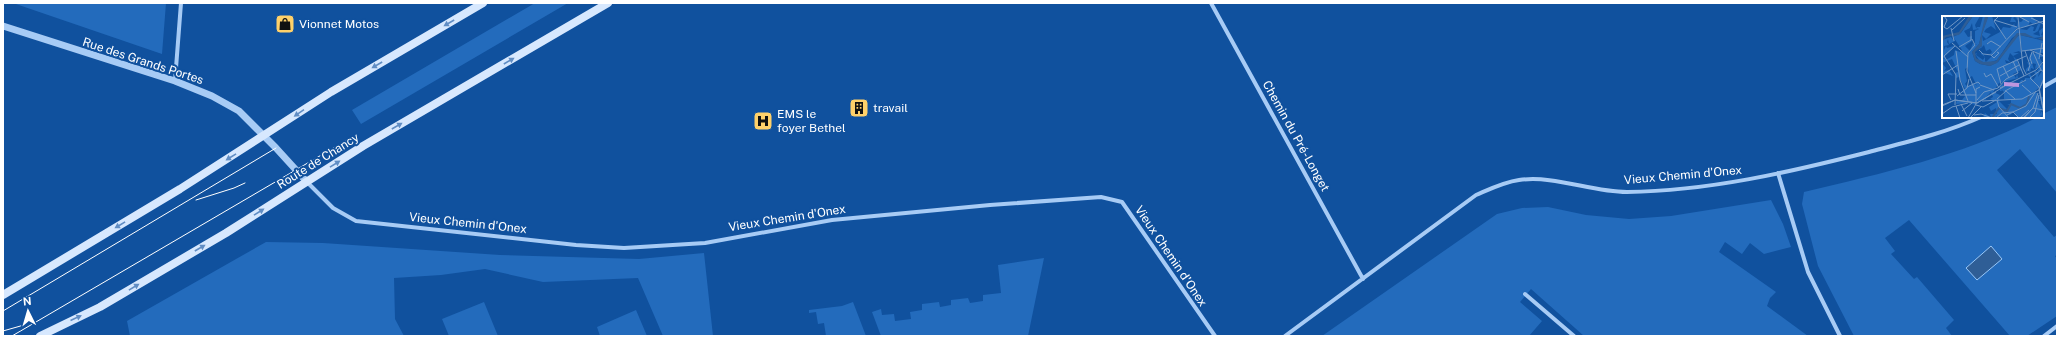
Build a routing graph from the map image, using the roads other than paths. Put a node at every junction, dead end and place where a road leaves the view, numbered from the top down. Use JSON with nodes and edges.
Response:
{"nodes":[{"id":1,"x":181,"y":3,"type":"edge"},
{"id":2,"x":482,"y":3,"type":"edge"},
{"id":3,"x":608,"y":3,"type":"edge"},
{"id":4,"x":1211,"y":3,"type":"edge"},
{"id":5,"x":3,"y":26,"type":"edge"},
{"id":6,"x":2057,"y":79,"type":"edge"},
{"id":7,"x":175,"y":81,"type":"junction"},
{"id":8,"x":2044,"y":86,"type":"edge"},
{"id":9,"x":1979,"y":118,"type":"edge"},
{"id":10,"x":264,"y":136,"type":"junction"},
{"id":11,"x":1778,"y":173,"type":"junction"},
{"id":12,"x":307,"y":182,"type":"junction"},
{"id":13,"x":1363,"y":279,"type":"junction"},
{"id":14,"x":1525,"y":294,"type":"dead end"},
{"id":15,"x":3,"y":295,"type":"edge"},
{"id":16,"x":2057,"y":326,"type":"edge"},
{"id":17,"x":40,"y":336,"type":"edge"},
{"id":18,"x":1215,"y":336,"type":"edge"},
{"id":19,"x":1285,"y":336,"type":"edge"},
{"id":20,"x":1574,"y":336,"type":"edge"},
{"id":21,"x":1840,"y":336,"type":"edge"},
{"id":22,"x":2044,"y":336,"type":"edge"}],
"edges":[{"from":1,"to":7,"type":"street"},
{"from":2,"to":10,"type":"main road","one_way":true},
{"from":12,"to":3,"type":"main road","name":"Route de Chancy","one_way":true},
{"from":4,"to":13,"type":"street","name":"Chemin du Pré-Longet"},
{"from":5,"to":7,"type":"street","name":"Rue des Grands Portes"},
{"from":6,"to":8,"type":"street"},
{"from":7,"to":10,"type":"street","name":"Rue des Grands Portes"},
{"from":9,"to":11,"type":"street","name":"Vieux Chemin d'Onex"},
{"from":10,"to":12,"type":"street","name":"Rue des Grands Portes"},
{"from":10,"to":15,"type":"main road","one_way":true},
{"from":11,"to":13,"type":"street","name":"Vieux Chemin d'Onex"},
{"from":11,"to":21,"type":"street"},
{"from":17,"to":12,"type":"main road","name":"Route de Chancy","one_way":true},
{"from":12,"to":18,"type":"street","name":"Vieux Chemin d'Onex"},
{"from":13,"to":19,"type":"street","name":"Vieux Chemin d'Onex"},
{"from":14,"to":20,"type":"street"},
{"from":16,"to":22,"type":"street"}]}
